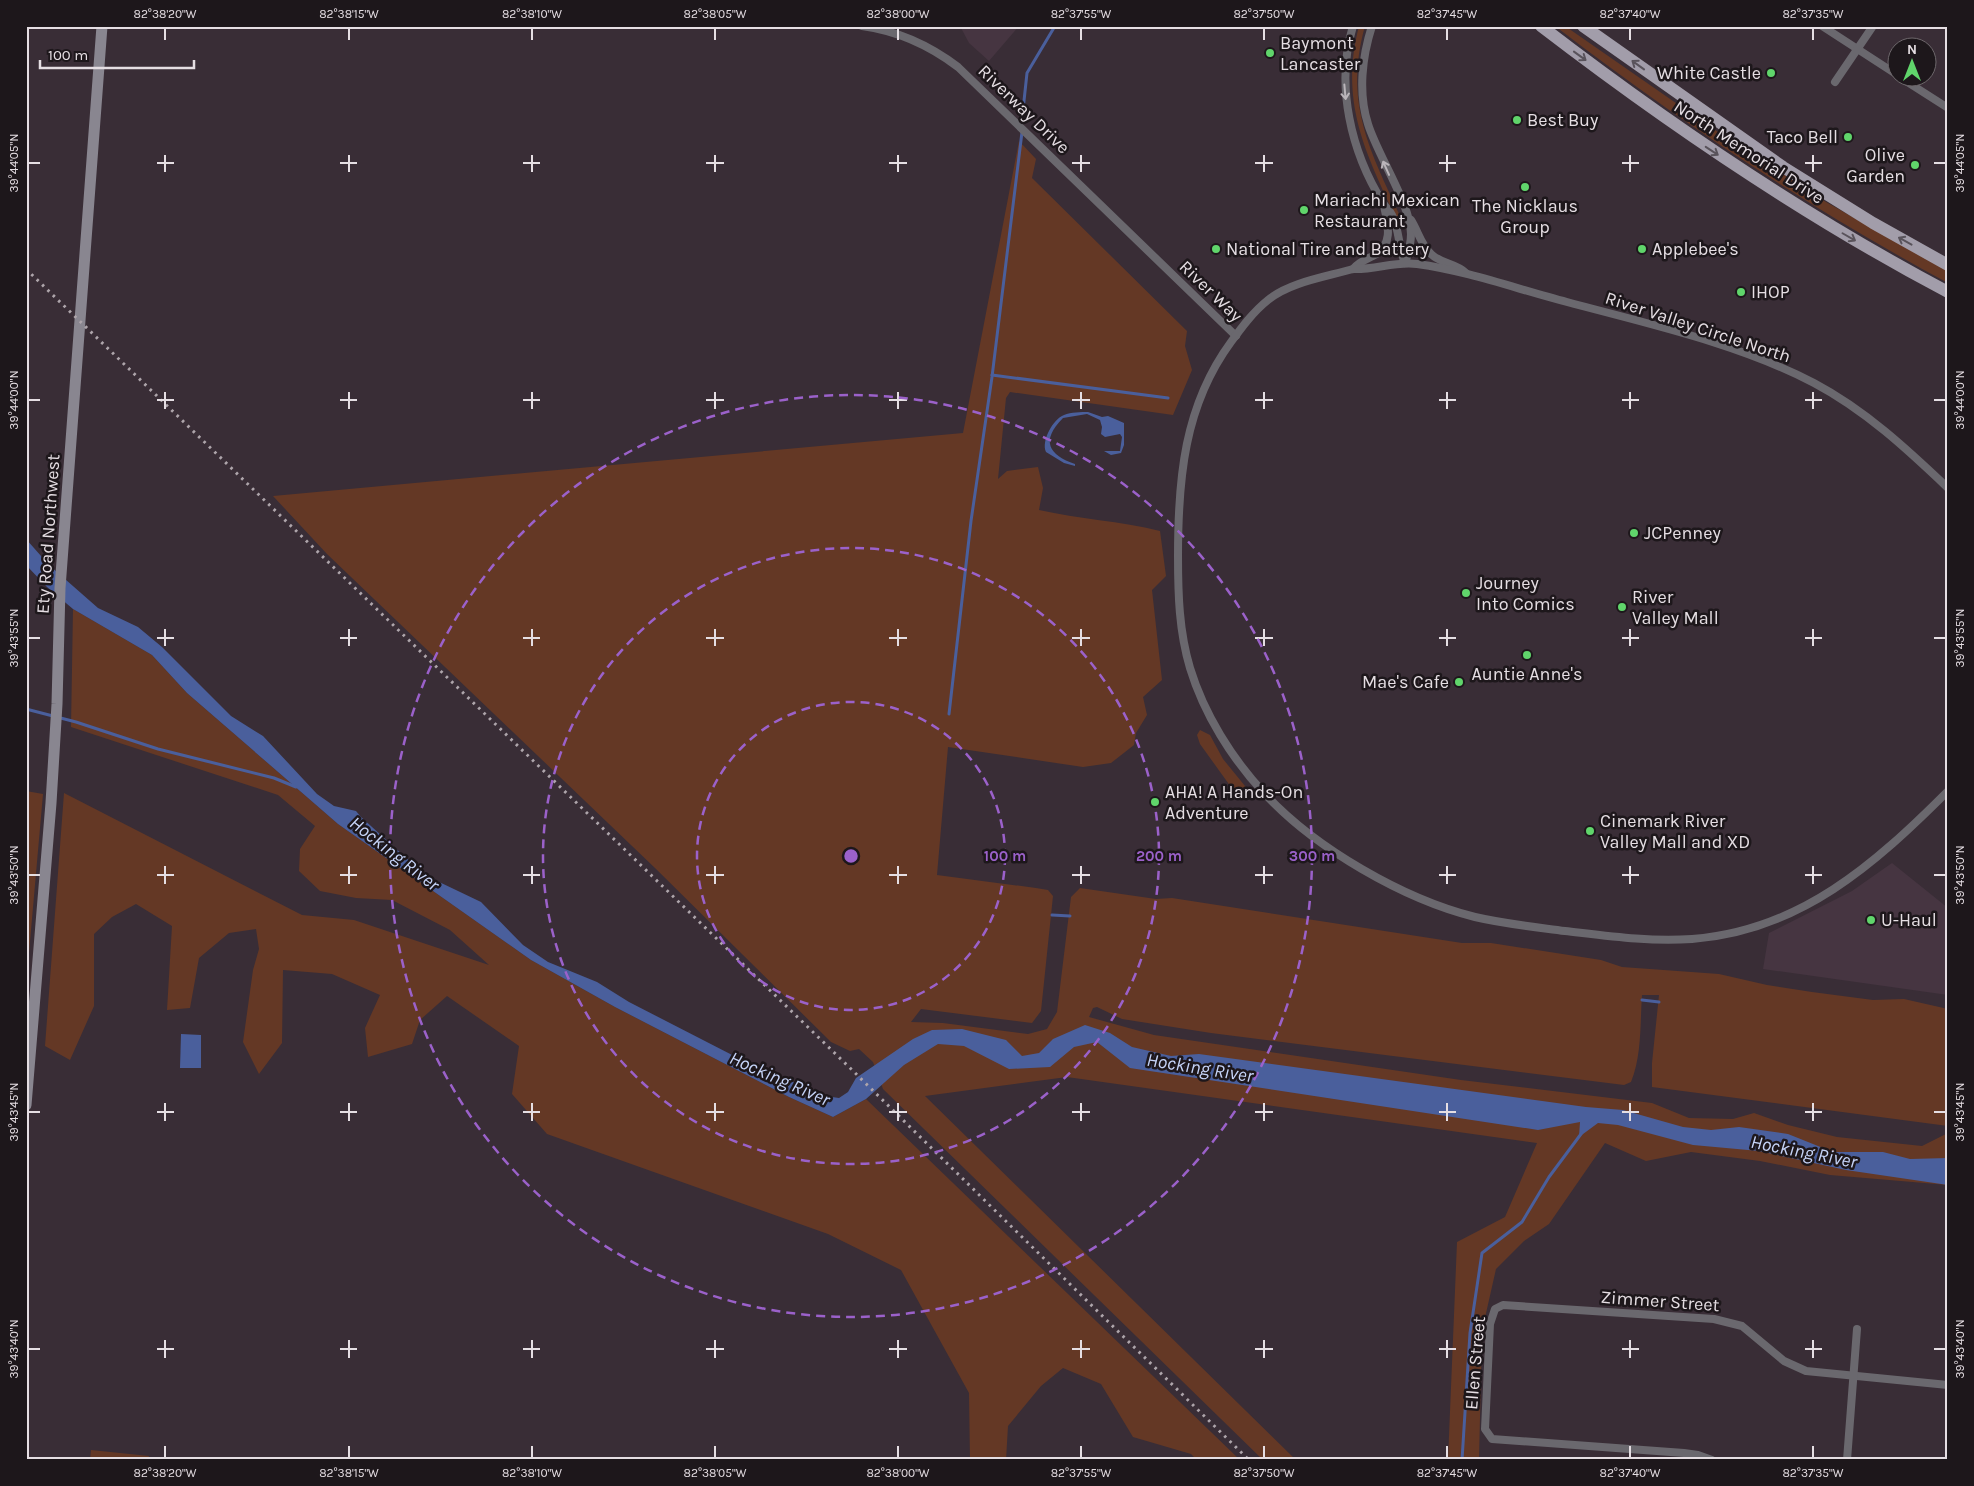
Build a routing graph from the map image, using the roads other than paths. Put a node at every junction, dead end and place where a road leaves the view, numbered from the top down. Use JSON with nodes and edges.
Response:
{"nodes":[{"id":1,"x":102,"y":26,"type":"edge"},
{"id":2,"x":862,"y":26,"type":"edge"},
{"id":3,"x":1353,"y":26,"type":"edge"},
{"id":4,"x":1372,"y":26,"type":"edge"},
{"id":5,"x":1541,"y":26,"type":"edge"},
{"id":6,"x":1583,"y":26,"type":"edge"},
{"id":7,"x":1822,"y":26,"type":"edge"},
{"id":8,"x":1873,"y":26,"type":"edge"},
{"id":9,"x":1858,"y":50,"type":"junction"},
{"id":10,"x":1886,"y":68,"type":"edge"},
{"id":11,"x":1835,"y":82,"type":"dead end"},
{"id":12,"x":1917,"y":88,"type":"edge"},
{"id":13,"x":1948,"y":108,"type":"edge"},
{"id":14,"x":1383,"y":204,"type":"junction"},
{"id":15,"x":1407,"y":214,"type":"junction"},
{"id":16,"x":1405,"y":263,"type":"junction"},
{"id":17,"x":1948,"y":265,"type":"edge"},
{"id":18,"x":1165,"y":268,"type":"joint"},
{"id":19,"x":1354,"y":268,"type":"junction"},
{"id":20,"x":1466,"y":273,"type":"junction"},
{"id":21,"x":1948,"y":292,"type":"edge"},
{"id":22,"x":1236,"y":336,"type":"junction"},
{"id":23,"x":1948,"y":488,"type":"edge"},
{"id":24,"x":1948,"y":791,"type":"edge"},
{"id":25,"x":26,"y":1105,"type":"edge"},
{"id":26,"x":1503,"y":1305,"type":"joint"},
{"id":27,"x":1857,"y":1329,"type":"dead end"},
{"id":28,"x":1854,"y":1378,"type":"junction"},
{"id":29,"x":1948,"y":1385,"type":"edge"},
{"id":30,"x":1712,"y":1460,"type":"edge"},
{"id":31,"x":1848,"y":1460,"type":"edge"}],
"edges":[{"from":1,"to":25,"type":"street","name":"Ety Road Northwest"},
{"from":2,"to":18,"type":"street","name":"Riverway Drive"},
{"from":3,"to":14,"type":"street","one_way":true},
{"from":15,"to":4,"type":"street","one_way":true},
{"from":5,"to":21,"type":"main road","name":"North Memorial Drive","one_way":true},
{"from":17,"to":6,"type":"main road","name":"North Memorial Drive","one_way":true},
{"from":7,"to":9,"type":"street"},
{"from":8,"to":9,"type":"street"},
{"from":9,"to":10,"type":"street"},
{"from":9,"to":11,"type":"street"},
{"from":12,"to":13,"type":"street"},
{"from":14,"to":16,"type":"street"},
{"from":14,"to":19,"type":"street"},
{"from":15,"to":16,"type":"street"},
{"from":15,"to":20,"type":"street","name":"River Valley Circle North"},
{"from":16,"to":19,"type":"street","name":"River Valley Circle North"},
{"from":16,"to":20,"type":"street","name":"River Valley Circle North"},
{"from":18,"to":22,"type":"street","name":"River Way"},
{"from":19,"to":22,"type":"street"},
{"from":20,"to":23,"type":"street","name":"River Valley Circle North"},
{"from":22,"to":24,"type":"street"},
{"from":26,"to":28,"type":"street","name":"Zimmer Street"},
{"from":26,"to":30,"type":"street","name":"Ellen Street"},
{"from":27,"to":28,"type":"street"},
{"from":28,"to":29,"type":"street","name":"Zimmer Street"},
{"from":28,"to":31,"type":"street"}]}
